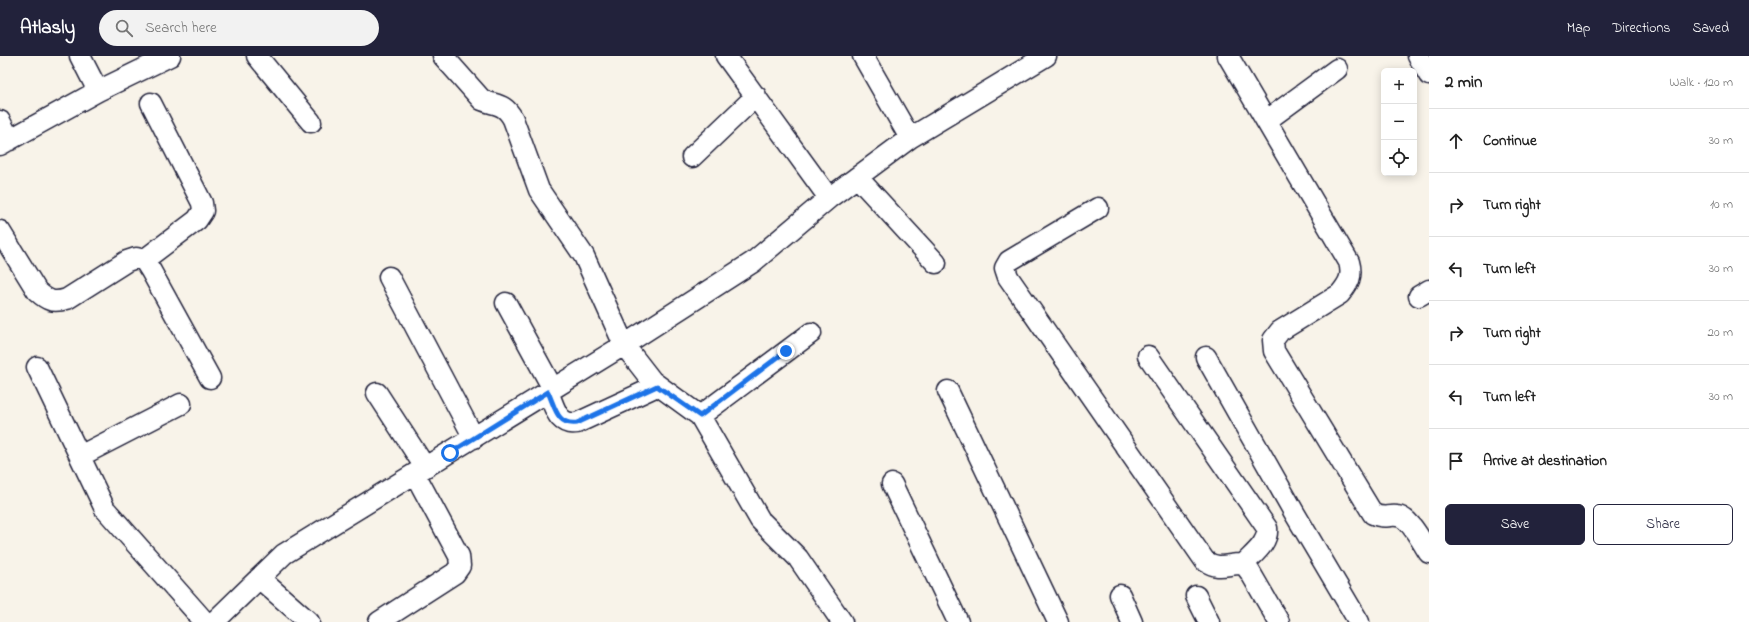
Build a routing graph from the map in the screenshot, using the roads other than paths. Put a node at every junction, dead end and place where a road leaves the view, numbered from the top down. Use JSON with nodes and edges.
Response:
{"nodes":[{"id":1,"x":80,"y":56,"type":"edge"},
{"id":2,"x":170,"y":56,"type":"edge"},
{"id":3,"x":257,"y":56,"type":"edge"},
{"id":4,"x":443,"y":56,"type":"edge"},
{"id":5,"x":726,"y":56,"type":"edge"},
{"id":6,"x":863,"y":56,"type":"edge"},
{"id":7,"x":1046,"y":56,"type":"edge"},
{"id":8,"x":1228,"y":56,"type":"edge"},
{"id":9,"x":1418,"y":56,"type":"edge"},
{"id":10,"x":1337,"y":68,"type":"dead end"},
{"id":11,"x":1429,"y":75,"type":"edge"},
{"id":12,"x":98,"y":91,"type":"junction"},
{"id":13,"x":756,"y":96,"type":"junction"},
{"id":14,"x":151,"y":103,"type":"dead end"},
{"id":15,"x":0,"y":121,"type":"edge"},
{"id":16,"x":1266,"y":121,"type":"junction"},
{"id":17,"x":311,"y":122,"type":"dead end"},
{"id":18,"x":910,"y":138,"type":"junction"},
{"id":19,"x":5,"y":143,"type":"edge"},
{"id":20,"x":692,"y":157,"type":"dead end"},
{"id":21,"x":857,"y":177,"type":"junction"},
{"id":22,"x":829,"y":198,"type":"junction"},
{"id":23,"x":1098,"y":208,"type":"dead end"},
{"id":24,"x":0,"y":231,"type":"edge"},
{"id":25,"x":144,"y":260,"type":"junction"},
{"id":26,"x":936,"y":263,"type":"dead end"},
{"id":27,"x":389,"y":277,"type":"dead end"},
{"id":28,"x":506,"y":302,"type":"dead end"},
{"id":29,"x":811,"y":333,"type":"dead end"},
{"id":30,"x":624,"y":345,"type":"junction"},
{"id":31,"x":1148,"y":356,"type":"dead end"},
{"id":32,"x":1206,"y":356,"type":"dead end"},
{"id":33,"x":37,"y":367,"type":"dead end"},
{"id":34,"x":210,"y":378,"type":"dead end"},
{"id":35,"x":657,"y":386,"type":"junction"},
{"id":36,"x":550,"y":391,"type":"junction"},
{"id":37,"x":948,"y":391,"type":"dead end"},
{"id":38,"x":377,"y":394,"type":"dead end"},
{"id":39,"x":181,"y":404,"type":"dead end"},
{"id":40,"x":700,"y":416,"type":"junction"},
{"id":41,"x":474,"y":438,"type":"junction"},
{"id":42,"x":80,"y":456,"type":"junction"},
{"id":43,"x":420,"y":470,"type":"junction"},
{"id":44,"x":892,"y":484,"type":"dead end"},
{"id":45,"x":1426,"y":543,"type":"edge"},
{"id":46,"x":1244,"y":564,"type":"junction"},
{"id":47,"x":259,"y":578,"type":"junction"},
{"id":48,"x":1120,"y":595,"type":"dead end"},
{"id":49,"x":1196,"y":596,"type":"dead end"},
{"id":50,"x":205,"y":622,"type":"edge"},
{"id":51,"x":214,"y":622,"type":"edge"},
{"id":52,"x":309,"y":622,"type":"edge"},
{"id":53,"x":379,"y":622,"type":"edge"},
{"id":54,"x":842,"y":622,"type":"edge"},
{"id":55,"x":958,"y":622,"type":"edge"},
{"id":56,"x":1058,"y":622,"type":"edge"},
{"id":57,"x":1132,"y":622,"type":"edge"},
{"id":58,"x":1209,"y":622,"type":"edge"},
{"id":59,"x":1279,"y":622,"type":"edge"},
{"id":60,"x":1359,"y":622,"type":"edge"}],
"edges":[{"from":1,"to":12,"type":"street"},
{"from":2,"to":12,"type":"street"},
{"from":3,"to":17,"type":"street"},
{"from":4,"to":30,"type":"street"},
{"from":5,"to":13,"type":"street"},
{"from":6,"to":18,"type":"street"},
{"from":7,"to":18,"type":"street"},
{"from":8,"to":16,"type":"street"},
{"from":9,"to":11,"type":"street"},
{"from":10,"to":16,"type":"street"},
{"from":12,"to":19,"type":"street"},
{"from":13,"to":20,"type":"street"},
{"from":13,"to":22,"type":"street"},
{"from":14,"to":25,"type":"street"},
{"from":15,"to":19,"type":"street"},
{"from":16,"to":45,"type":"street"},
{"from":18,"to":21,"type":"street"},
{"from":21,"to":22,"type":"street"},
{"from":21,"to":26,"type":"street"},
{"from":22,"to":30,"type":"street"},
{"from":23,"to":46,"type":"street"},
{"from":24,"to":25,"type":"street"},
{"from":25,"to":34,"type":"street"},
{"from":27,"to":41,"type":"street"},
{"from":28,"to":36,"type":"street"},
{"from":29,"to":40,"type":"street"},
{"from":30,"to":35,"type":"street"},
{"from":30,"to":36,"type":"street"},
{"from":31,"to":46,"type":"street"},
{"from":32,"to":60,"type":"street"},
{"from":33,"to":42,"type":"street"},
{"from":35,"to":36,"type":"street"},
{"from":35,"to":40,"type":"street"},
{"from":36,"to":41,"type":"street"},
{"from":37,"to":56,"type":"street"},
{"from":38,"to":43,"type":"street"},
{"from":39,"to":42,"type":"street"},
{"from":40,"to":54,"type":"street"},
{"from":41,"to":43,"type":"street"},
{"from":42,"to":50,"type":"street"},
{"from":43,"to":47,"type":"street"},
{"from":43,"to":53,"type":"street"},
{"from":44,"to":55,"type":"street"},
{"from":46,"to":59,"type":"street"},
{"from":47,"to":51,"type":"street"},
{"from":47,"to":52,"type":"street"},
{"from":48,"to":57,"type":"street"},
{"from":49,"to":58,"type":"street"}]}
